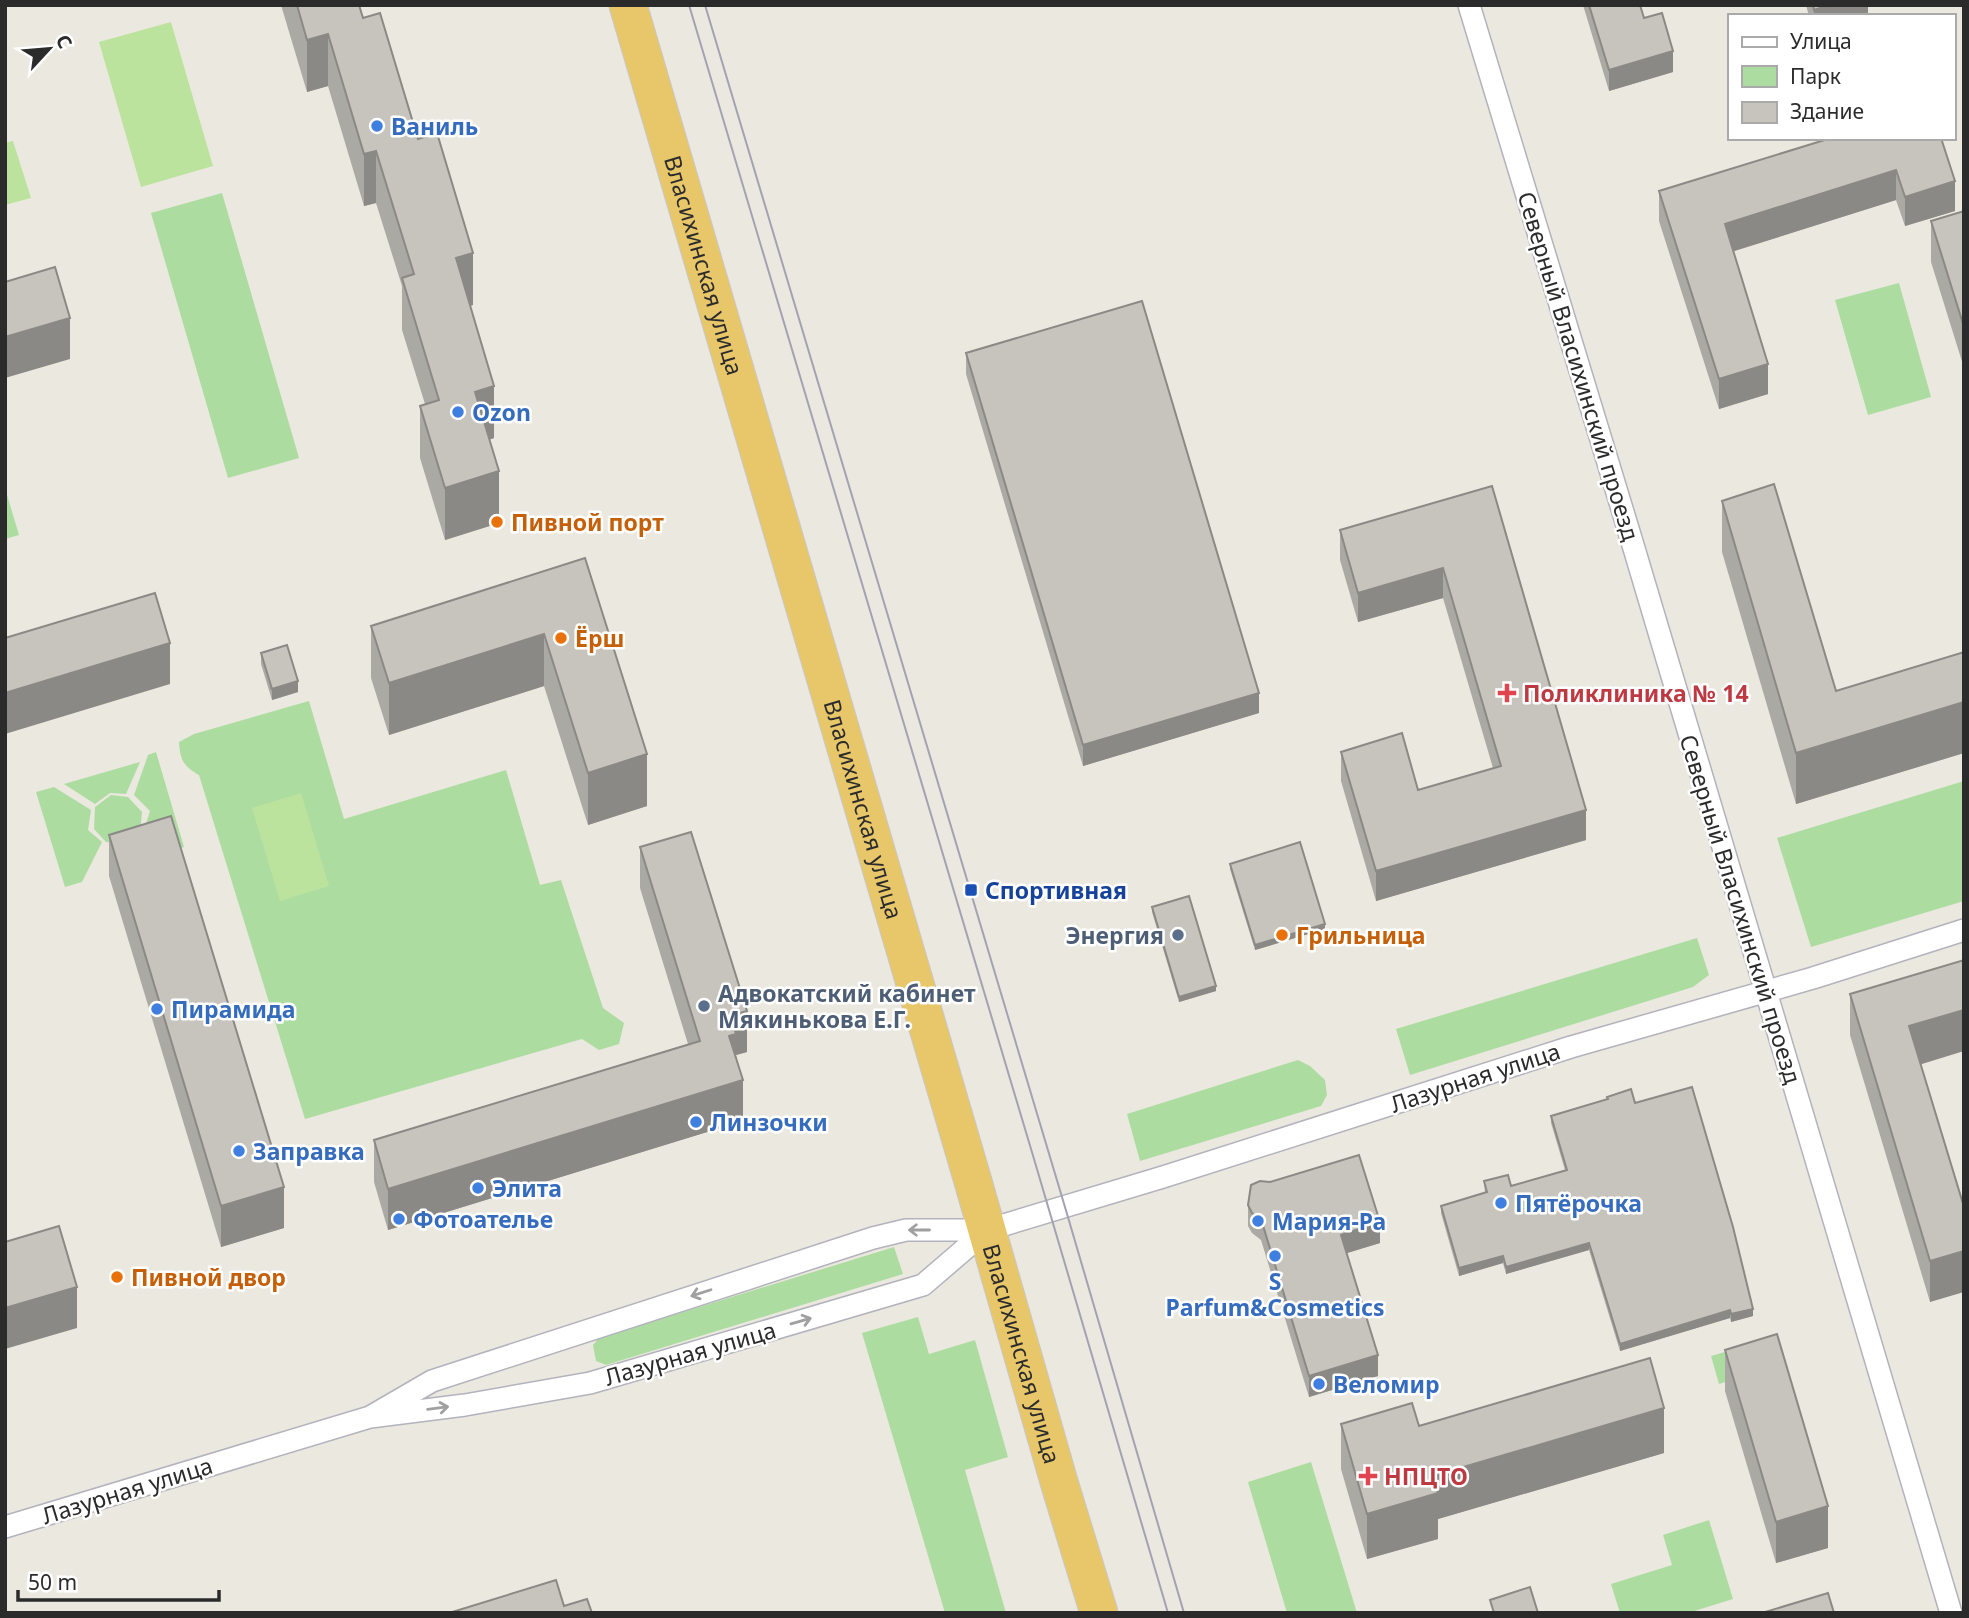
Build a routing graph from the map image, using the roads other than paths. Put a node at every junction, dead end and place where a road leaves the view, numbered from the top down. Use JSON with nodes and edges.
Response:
{"nodes":[{"id":1,"x":628,"y":5,"type":"edge"},
{"id":2,"x":1469,"y":5,"type":"edge"},
{"id":3,"x":1964,"y":930,"type":"edge"},
{"id":4,"x":1765,"y":991,"type":"junction"},
{"id":5,"x":987,"y":1230,"type":"junction"},
{"id":6,"x":370,"y":1417,"type":"junction"},
{"id":7,"x":5,"y":1527,"type":"edge"},
{"id":8,"x":1099,"y":1613,"type":"edge"},
{"id":9,"x":1951,"y":1613,"type":"edge"}],
"edges":[{"from":1,"to":5,"type":"highway","name":"Власихинская улица"},
{"from":2,"to":4,"type":"street","name":"Северный Власихинский проезд"},
{"from":3,"to":4,"type":"street","name":"Лазурная улица"},
{"from":4,"to":5,"type":"street","name":"Лазурная улица"},
{"from":4,"to":9,"type":"street","name":"Северный Власихинский проезд"},
{"from":5,"to":6,"type":"street","name":"Лазурная улица","one_way":true},
{"from":6,"to":5,"type":"street","name":"Лазурная улица","one_way":true},
{"from":5,"to":8,"type":"highway","name":"Власихинская улица"},
{"from":6,"to":7,"type":"street","name":"Лазурная улица"}]}
